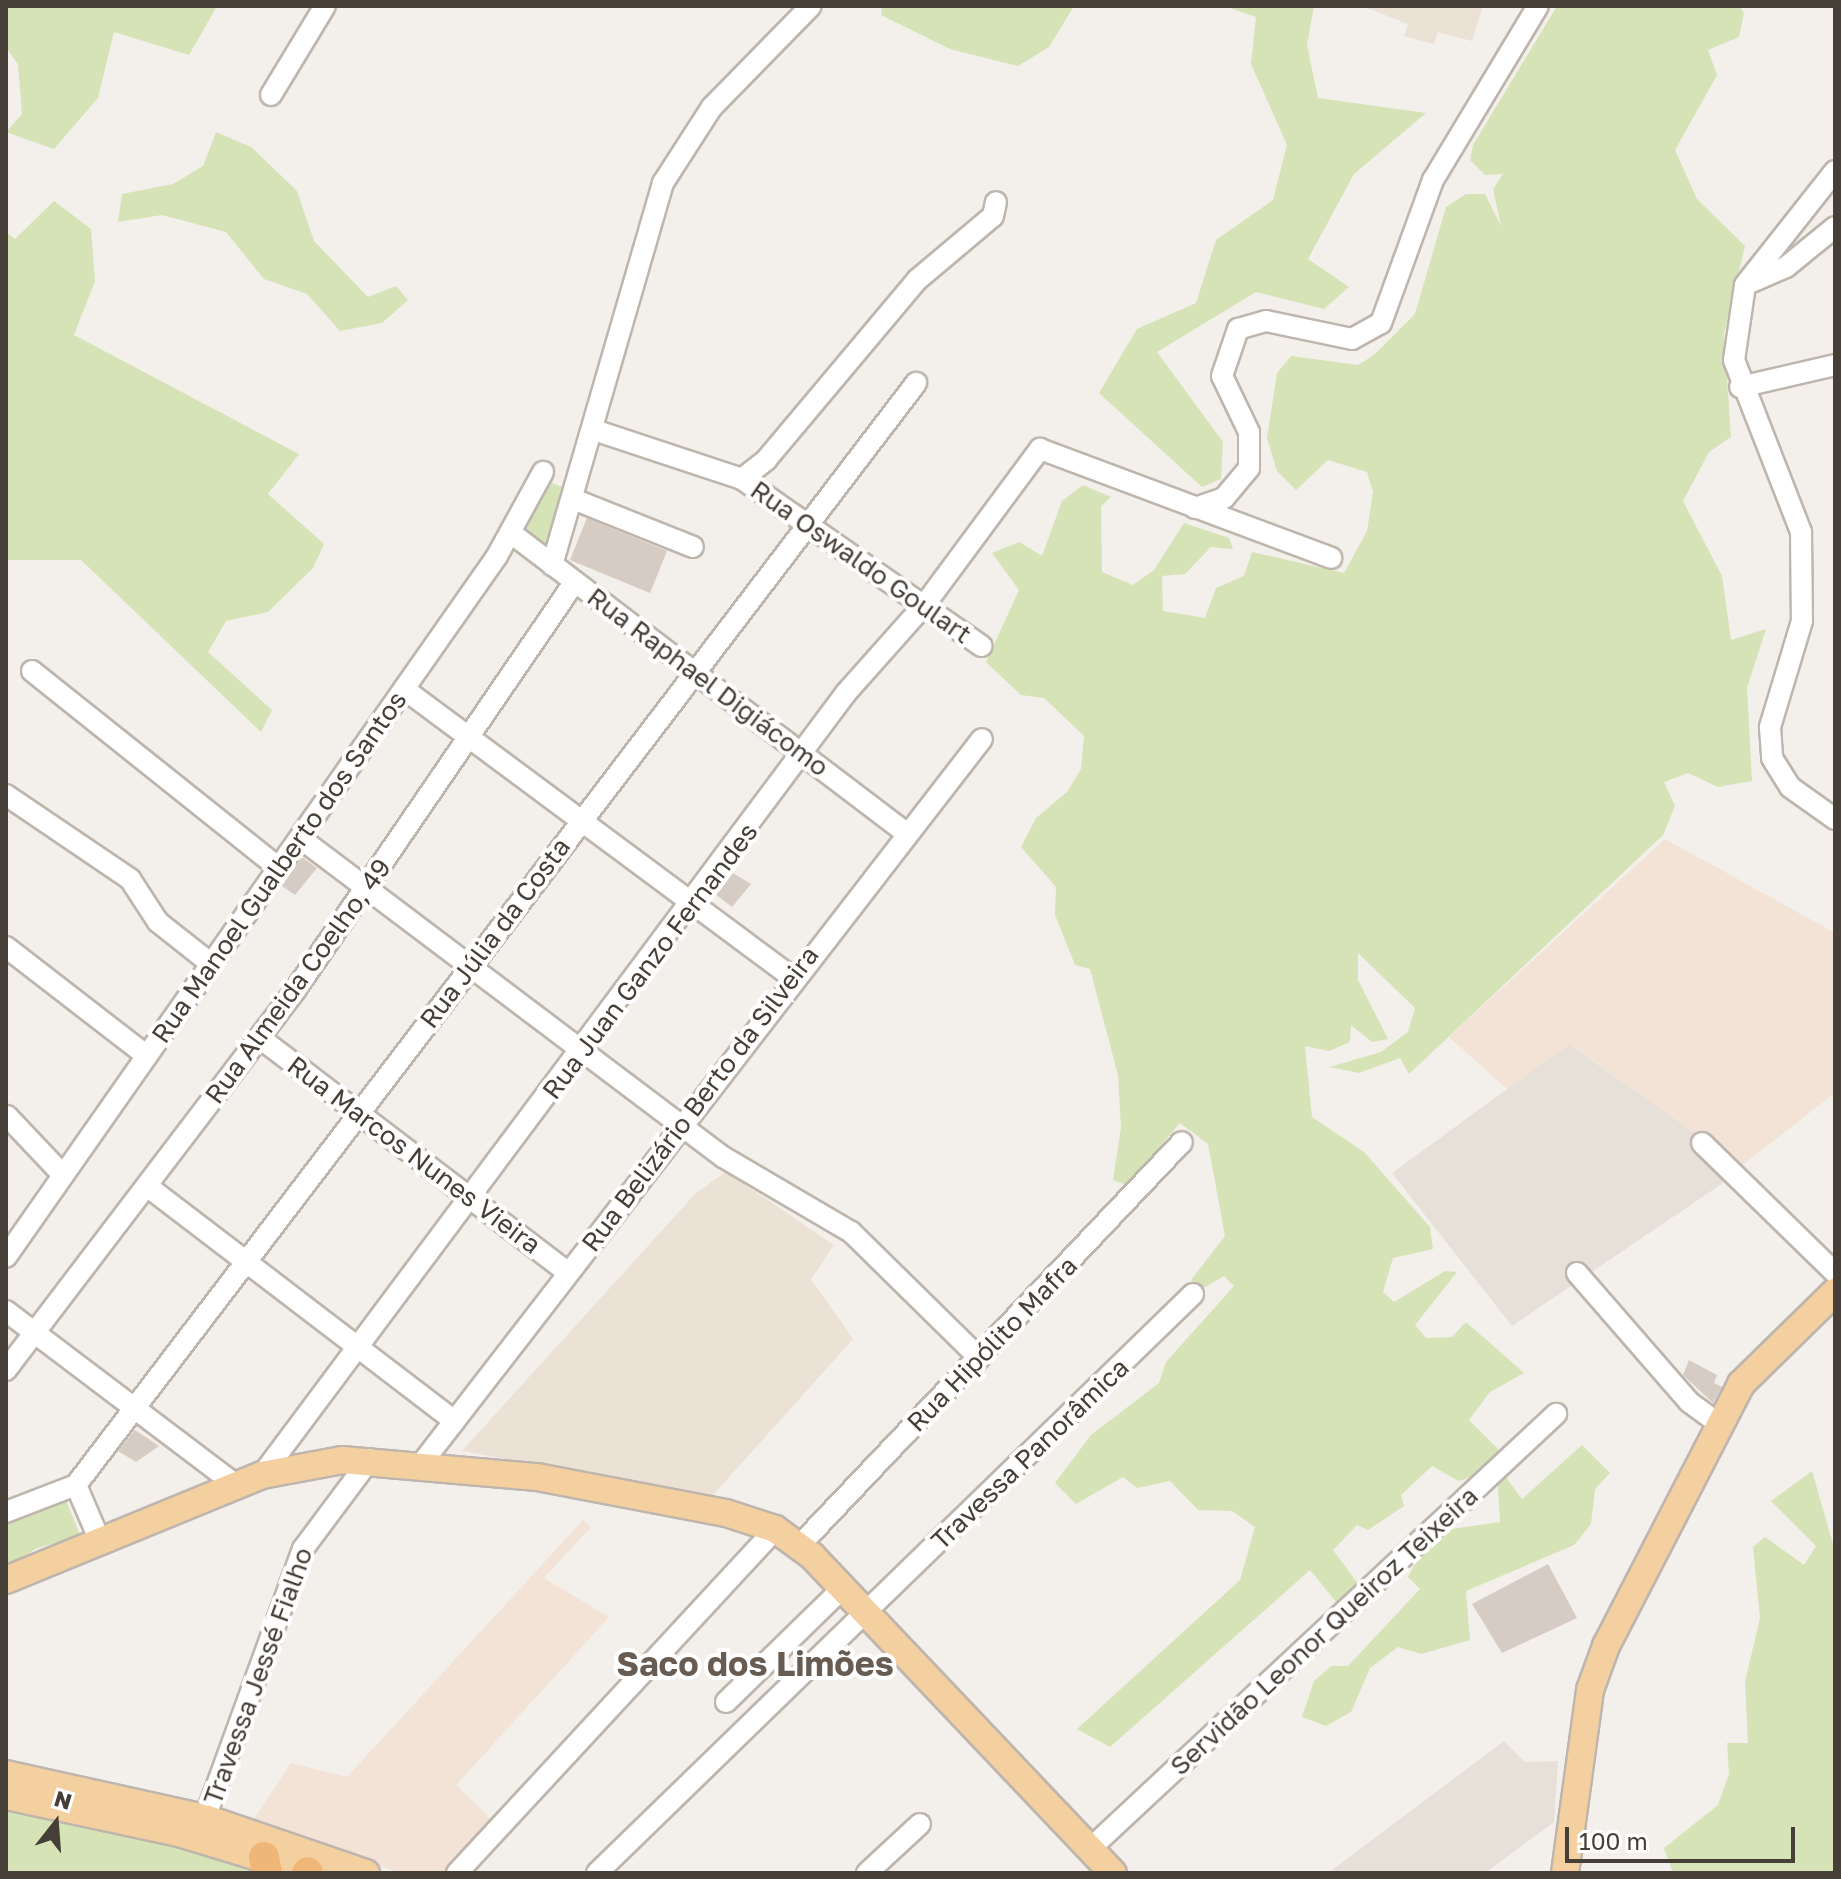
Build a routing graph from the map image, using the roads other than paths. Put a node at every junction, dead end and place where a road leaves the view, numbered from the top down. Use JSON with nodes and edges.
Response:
{"nodes":[{"id":1,"x":325,"y":6,"type":"edge"},
{"id":2,"x":811,"y":6,"type":"edge"},
{"id":3,"x":1538,"y":6,"type":"edge"},
{"id":4,"x":271,"y":95,"type":"dead end"},
{"id":5,"x":1835,"y":171,"type":"edge"},
{"id":6,"x":996,"y":202,"type":"dead end"},
{"id":7,"x":1835,"y":227,"type":"edge"},
{"id":8,"x":1745,"y":285,"type":"junction"},
{"id":9,"x":1835,"y":365,"type":"edge"},
{"id":10,"x":916,"y":383,"type":"dead end"},
{"id":11,"x":1740,"y":387,"type":"junction"},
{"id":12,"x":594,"y":430,"type":"junction"},
{"id":13,"x":543,"y":472,"type":"dead end"},
{"id":14,"x":742,"y":479,"type":"junction"},
{"id":15,"x":575,"y":493,"type":"junction"},
{"id":16,"x":1195,"y":508,"type":"junction"},
{"id":17,"x":806,"y":525,"type":"junction"},
{"id":18,"x":511,"y":533,"type":"junction"},
{"id":19,"x":693,"y":547,"type":"dead end"},
{"id":20,"x":1331,"y":558,"type":"dead end"},
{"id":21,"x":552,"y":565,"type":"junction"},
{"id":22,"x":575,"y":582,"type":"junction"},
{"id":23,"x":926,"y":603,"type":"junction"},
{"id":24,"x":981,"y":646,"type":"dead end"},
{"id":25,"x":32,"y":671,"type":"dead end"},
{"id":26,"x":694,"y":672,"type":"junction"},
{"id":27,"x":404,"y":689,"type":"junction"},
{"id":28,"x":469,"y":738,"type":"junction"},
{"id":29,"x":982,"y":739,"type":"dead end"},
{"id":30,"x":805,"y":755,"type":"junction"},
{"id":31,"x":6,"y":795,"type":"edge"},
{"id":32,"x":1835,"y":819,"type":"edge"},
{"id":33,"x":581,"y":821,"type":"junction"},
{"id":34,"x":905,"y":832,"type":"junction"},
{"id":35,"x":300,"y":838,"type":"junction"},
{"id":36,"x":279,"y":868,"type":"junction"},
{"id":37,"x":366,"y":888,"type":"junction"},
{"id":38,"x":693,"y":904,"type":"junction"},
{"id":39,"x":6,"y":947,"type":"edge"},
{"id":40,"x":210,"y":963,"type":"junction"},
{"id":41,"x":470,"y":966,"type":"junction"},
{"id":42,"x":793,"y":978,"type":"junction"},
{"id":43,"x":260,"y":1038,"type":"junction"},
{"id":44,"x":582,"y":1051,"type":"junction"},
{"id":45,"x":147,"y":1056,"type":"junction"},
{"id":46,"x":359,"y":1113,"type":"junction"},
{"id":47,"x":7,"y":1116,"type":"edge"},
{"id":48,"x":680,"y":1125,"type":"junction"},
{"id":49,"x":1182,"y":1142,"type":"dead end"},
{"id":50,"x":1702,"y":1143,"type":"dead end"},
{"id":51,"x":63,"y":1175,"type":"junction"},
{"id":52,"x":147,"y":1186,"type":"junction"},
{"id":53,"x":471,"y":1199,"type":"junction"},
{"id":54,"x":6,"y":1257,"type":"edge"},
{"id":55,"x":245,"y":1262,"type":"junction"},
{"id":56,"x":568,"y":1273,"type":"junction"},
{"id":57,"x":1577,"y":1273,"type":"dead end"},
{"id":58,"x":1835,"y":1273,"type":"edge"},
{"id":59,"x":1835,"y":1292,"type":"edge"},
{"id":60,"x":1193,"y":1294,"type":"dead end"},
{"id":61,"x":6,"y":1311,"type":"edge"},
{"id":62,"x":35,"y":1333,"type":"junction"},
{"id":63,"x":358,"y":1348,"type":"junction"},
{"id":64,"x":979,"y":1358,"type":"junction"},
{"id":65,"x":6,"y":1370,"type":"edge"},
{"id":66,"x":134,"y":1408,"type":"junction"},
{"id":67,"x":1556,"y":1414,"type":"dead end"},
{"id":68,"x":454,"y":1421,"type":"junction"},
{"id":69,"x":1719,"y":1424,"type":"junction"},
{"id":70,"x":370,"y":1459,"type":"junction"},
{"id":71,"x":422,"y":1463,"type":"junction"},
{"id":72,"x":262,"y":1475,"type":"junction"},
{"id":73,"x":76,"y":1485,"type":"junction"},
{"id":74,"x":237,"y":1486,"type":"junction"},
{"id":75,"x":6,"y":1512,"type":"edge"},
{"id":76,"x":775,"y":1529,"type":"junction"},
{"id":77,"x":100,"y":1541,"type":"junction"},
{"id":78,"x":800,"y":1545,"type":"junction"},
{"id":79,"x":6,"y":1580,"type":"edge"},
{"id":80,"x":843,"y":1588,"type":"junction"},
{"id":81,"x":868,"y":1614,"type":"junction"},
{"id":82,"x":726,"y":1702,"type":"dead end"},
{"id":83,"x":6,"y":1774,"type":"edge"},
{"id":84,"x":6,"y":1796,"type":"edge"},
{"id":85,"x":121,"y":1808,"type":"junction"},
{"id":86,"x":205,"y":1818,"type":"junction"},
{"id":87,"x":920,"y":1824,"type":"dead end"},
{"id":88,"x":1092,"y":1847,"type":"junction"},
{"id":89,"x":265,"y":1865,"type":"edge"},
{"id":90,"x":313,"y":1869,"type":"edge"},
{"id":91,"x":1109,"y":1871,"type":"edge"},
{"id":92,"x":366,"y":1873,"type":"edge"},
{"id":93,"x":457,"y":1873,"type":"edge"},
{"id":94,"x":597,"y":1873,"type":"edge"},
{"id":95,"x":867,"y":1873,"type":"edge"},
{"id":96,"x":1565,"y":1873,"type":"edge"}],
"edges":[{"from":1,"to":4,"type":"street"},
{"from":2,"to":12,"type":"street"},
{"from":3,"to":16,"type":"street"},
{"from":5,"to":8,"type":"street"},
{"from":6,"to":14,"type":"street"},
{"from":7,"to":8,"type":"street"},
{"from":8,"to":11,"type":"street"},
{"from":9,"to":11,"type":"street"},
{"from":10,"to":17,"type":"street","name":"Rua Júlia da Costa"},
{"from":11,"to":32,"type":"street"},
{"from":12,"to":14,"type":"street","name":"Rua Oswaldo Goulart"},
{"from":12,"to":15,"type":"street"},
{"from":13,"to":18,"type":"street","name":"Rua Manoel Gualberto dos Santos"},
{"from":14,"to":17,"type":"street","name":"Rua Oswaldo Goulart"},
{"from":15,"to":19,"type":"street"},
{"from":15,"to":21,"type":"street"},
{"from":16,"to":20,"type":"street"},
{"from":16,"to":23,"type":"street","name":"Rua Juan Ganzo Fernandes"},
{"from":17,"to":23,"type":"street","name":"Rua Oswaldo Goulart"},
{"from":17,"to":26,"type":"street","name":"Rua Júlia da Costa"},
{"from":18,"to":21,"type":"street","name":"Rua Raphael Digiácomo"},
{"from":18,"to":27,"type":"street","name":"Rua Manoel Gualberto dos Santos"},
{"from":21,"to":22,"type":"street","name":"Rua Raphael Digiácomo"},
{"from":22,"to":26,"type":"street","name":"Rua Raphael Digiácomo"},
{"from":22,"to":28,"type":"street","name":"Rua Almeida Coelho, 49"},
{"from":23,"to":24,"type":"street","name":"Rua Oswaldo Goulart"},
{"from":23,"to":30,"type":"street","name":"Rua Juan Ganzo Fernandes"},
{"from":25,"to":36,"type":"street"},
{"from":26,"to":30,"type":"street","name":"Rua Raphael Digiácomo"},
{"from":26,"to":33,"type":"street","name":"Rua Júlia da Costa"},
{"from":27,"to":28,"type":"street"},
{"from":27,"to":35,"type":"street","name":"Rua Manoel Gualberto dos Santos"},
{"from":28,"to":33,"type":"street"},
{"from":28,"to":37,"type":"street","name":"Rua Almeida Coelho, 49"},
{"from":29,"to":34,"type":"street","name":"Rua Belizário Berto da Silveira"},
{"from":30,"to":34,"type":"street","name":"Rua Raphael Digiácomo"},
{"from":30,"to":38,"type":"street","name":"Rua Juan Ganzo Fernandes"},
{"from":31,"to":40,"type":"street"},
{"from":33,"to":38,"type":"street"},
{"from":33,"to":41,"type":"street","name":"Rua Júlia da Costa"},
{"from":34,"to":42,"type":"street","name":"Rua Belizário Berto da Silveira"},
{"from":35,"to":36,"type":"street","name":"Rua Manoel Gualberto dos Santos"},
{"from":35,"to":37,"type":"street"},
{"from":36,"to":40,"type":"street","name":"Rua Manoel Gualberto dos Santos"},
{"from":37,"to":41,"type":"street"},
{"from":37,"to":43,"type":"street","name":"Rua Almeida Coelho, 49"},
{"from":38,"to":42,"type":"street"},
{"from":38,"to":44,"type":"street","name":"Rua Juan Ganzo Fernandes"},
{"from":39,"to":45,"type":"street"},
{"from":40,"to":45,"type":"street","name":"Rua Manoel Gualberto dos Santos"},
{"from":41,"to":44,"type":"street"},
{"from":41,"to":46,"type":"street","name":"Rua Júlia da Costa"},
{"from":42,"to":48,"type":"street","name":"Rua Belizário Berto da Silveira"},
{"from":43,"to":46,"type":"street","name":"Rua Marcos Nunes Vieira"},
{"from":43,"to":52,"type":"street","name":"Rua Almeida Coelho, 49"},
{"from":44,"to":48,"type":"street"},
{"from":44,"to":53,"type":"street","name":"Rua Juan Ganzo Fernandes"},
{"from":45,"to":51,"type":"street","name":"Rua Manoel Gualberto dos Santos"},
{"from":46,"to":53,"type":"street","name":"Rua Marcos Nunes Vieira"},
{"from":46,"to":55,"type":"street","name":"Rua Júlia da Costa"},
{"from":47,"to":51,"type":"street"},
{"from":48,"to":56,"type":"street","name":"Rua Belizário Berto da Silveira"},
{"from":48,"to":64,"type":"street"},
{"from":49,"to":64,"type":"street","name":"Rua Hipólito Mafra"},
{"from":50,"to":58,"type":"street"},
{"from":51,"to":54,"type":"street","name":"Rua Manoel Gualberto dos Santos"},
{"from":52,"to":55,"type":"street"},
{"from":52,"to":62,"type":"street","name":"Rua Almeida Coelho, 49"},
{"from":53,"to":56,"type":"street","name":"Rua Marcos Nunes Vieira"},
{"from":53,"to":63,"type":"street","name":"Rua Juan Ganzo Fernandes"},
{"from":55,"to":63,"type":"street"},
{"from":55,"to":66,"type":"street","name":"Rua Júlia da Costa"},
{"from":56,"to":68,"type":"street","name":"Rua Belizário Berto da Silveira"},
{"from":57,"to":69,"type":"street"},
{"from":59,"to":69,"type":"main road"},
{"from":60,"to":81,"type":"street","name":"Travessa Panorâmica"},
{"from":61,"to":62,"type":"street"},
{"from":62,"to":65,"type":"street","name":"Rua Almeida Coelho, 49"},
{"from":62,"to":66,"type":"street"},
{"from":63,"to":68,"type":"street"},
{"from":63,"to":72,"type":"street","name":"Rua Juan Ganzo Fernandes"},
{"from":64,"to":78,"type":"street","name":"Rua Hipólito Mafra"},
{"from":66,"to":73,"type":"street","name":"Rua Júlia da Costa"},
{"from":66,"to":74,"type":"street"},
{"from":67,"to":88,"type":"street","name":"Servidão Leonor Queiroz Teixeira"},
{"from":68,"to":71,"type":"street","name":"Rua Belizário Berto da Silveira"},
{"from":69,"to":96,"type":"main road"},
{"from":70,"to":71,"type":"main road"},
{"from":70,"to":72,"type":"main road"},
{"from":70,"to":86,"type":"street","name":"Travessa Jessé Fialho"},
{"from":71,"to":76,"type":"main road"},
{"from":72,"to":74,"type":"main road"},
{"from":73,"to":75,"type":"street"},
{"from":73,"to":77,"type":"street"},
{"from":74,"to":77,"type":"main road"},
{"from":76,"to":78,"type":"main road"},
{"from":76,"to":93,"type":"street"},
{"from":77,"to":79,"type":"main road"},
{"from":78,"to":80,"type":"main road"},
{"from":80,"to":81,"type":"main road"},
{"from":80,"to":82,"type":"street"},
{"from":81,"to":88,"type":"main road"},
{"from":81,"to":94,"type":"street","name":"Travessa Panorâmica"},
{"from":83,"to":85,"type":"main road"},
{"from":84,"to":85,"type":"main road"},
{"from":85,"to":86,"type":"main road"},
{"from":85,"to":89,"type":"main road"},
{"from":86,"to":90,"type":"main road"},
{"from":87,"to":95,"type":"street"},
{"from":88,"to":91,"type":"main road"},
{"from":89,"to":90,"type":"main road"},
{"from":90,"to":92,"type":"main road"}]}
